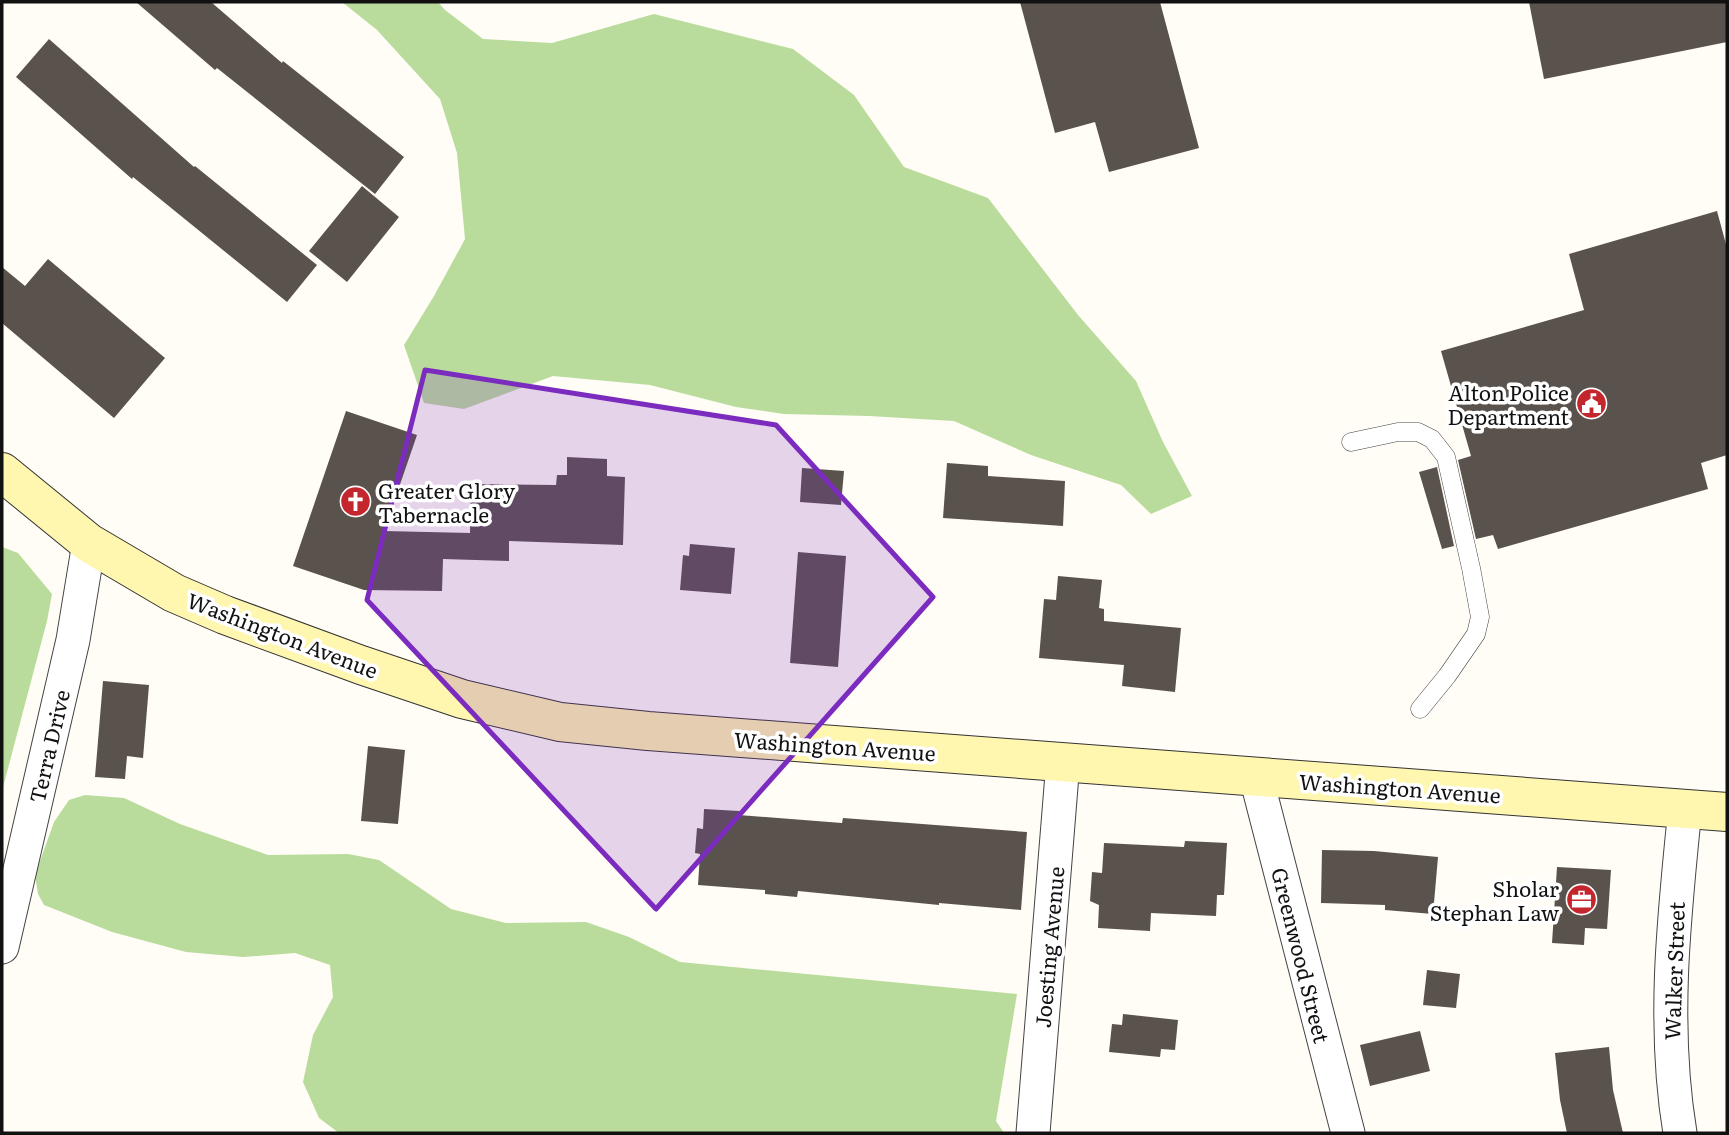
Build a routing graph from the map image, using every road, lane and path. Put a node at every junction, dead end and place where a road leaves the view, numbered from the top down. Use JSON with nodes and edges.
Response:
{"nodes":[{"id":1,"x":1351,"y":442,"type":"dead end"},
{"id":2,"x":2,"y":472,"type":"edge"},
{"id":3,"x":89,"y":544,"type":"junction"},
{"id":4,"x":1420,"y":709,"type":"dead end"},
{"id":5,"x":1063,"y":762,"type":"junction"},
{"id":6,"x":1256,"y":777,"type":"junction"},
{"id":7,"x":1685,"y":808,"type":"junction"},
{"id":8,"x":1727,"y":812,"type":"edge"},
{"id":9,"x":2,"y":947,"type":"edge"},
{"id":10,"x":1033,"y":1133,"type":"edge"},
{"id":11,"x":1348,"y":1133,"type":"edge"},
{"id":12,"x":1680,"y":1133,"type":"edge"}],
"edges":[{"from":1,"to":4,"type":"lane"},
{"from":2,"to":3,"type":"main road","name":"Washington Avenue"},
{"from":3,"to":5,"type":"main road","name":"Washington Avenue"},
{"from":3,"to":9,"type":"street","name":"Terra Drive"},
{"from":5,"to":6,"type":"main road","name":"Washington Avenue"},
{"from":5,"to":10,"type":"street","name":"Joesting Avenue"},
{"from":6,"to":7,"type":"main road","name":"Washington Avenue"},
{"from":6,"to":11,"type":"street","name":"Greenwood Street"},
{"from":7,"to":8,"type":"main road","name":"Washington Avenue"},
{"from":7,"to":12,"type":"street","name":"Walker Street"}]}
